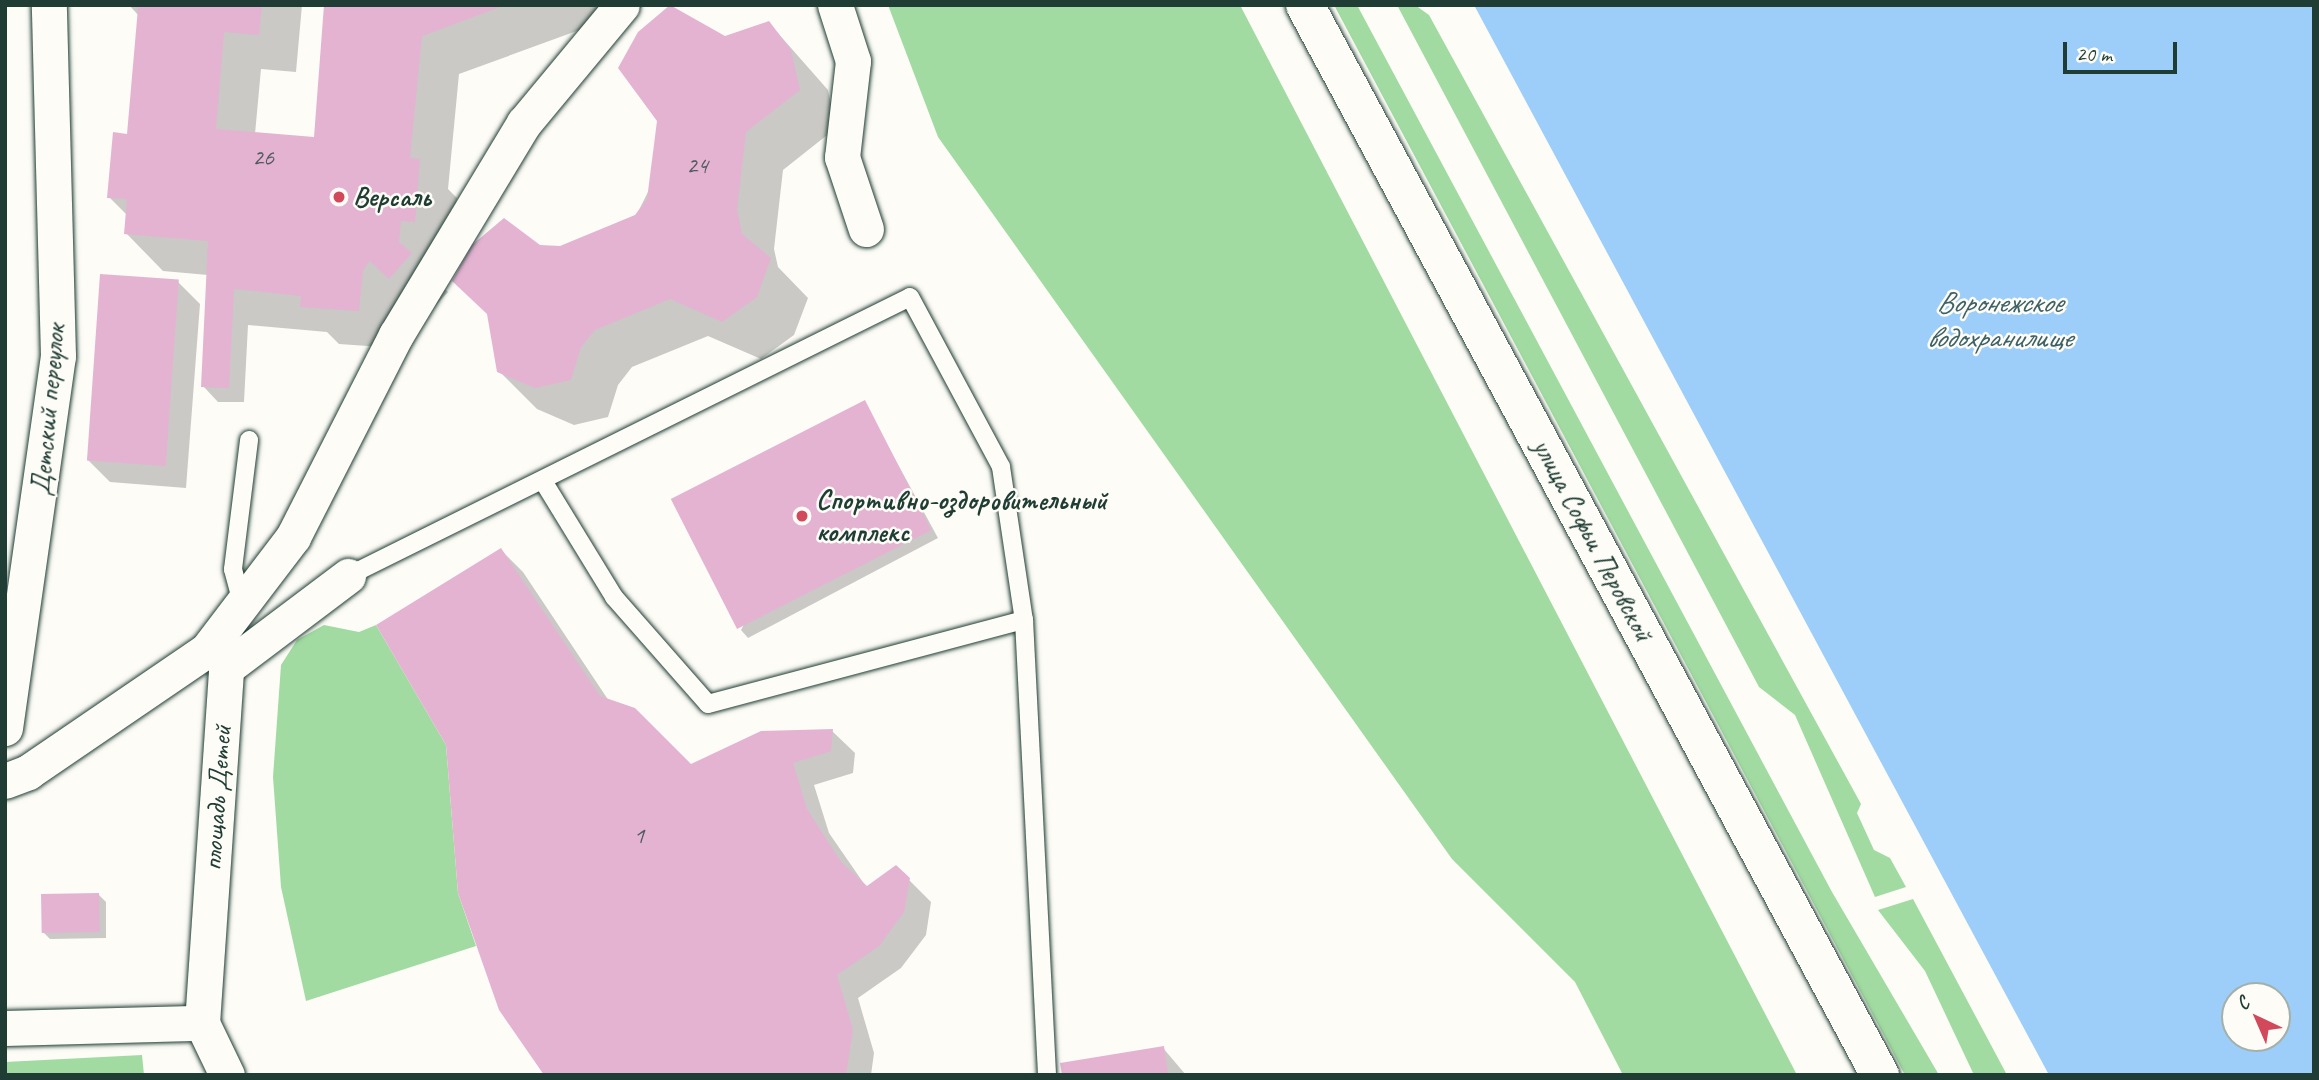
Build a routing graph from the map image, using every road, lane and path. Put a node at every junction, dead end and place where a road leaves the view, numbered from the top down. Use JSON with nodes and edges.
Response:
{"nodes":[{"id":1,"x":49,"y":5,"type":"edge"},
{"id":2,"x":622,"y":5,"type":"edge"},
{"id":3,"x":835,"y":5,"type":"edge"},
{"id":4,"x":1305,"y":5,"type":"edge"},
{"id":5,"x":866,"y":229,"type":"dead end"},
{"id":6,"x":249,"y":440,"type":"dead end"},
{"id":7,"x":543,"y":481,"type":"junction"},
{"id":8,"x":348,"y":576,"type":"joint"},
{"id":9,"x":242,"y":603,"type":"junction"},
{"id":10,"x":1024,"y":620,"type":"junction"},
{"id":11,"x":6,"y":726,"type":"edge"},
{"id":12,"x":5,"y":781,"type":"edge"},
{"id":13,"x":202,"y":1023,"type":"junction"},
{"id":14,"x":5,"y":1028,"type":"edge"},
{"id":15,"x":227,"y":1075,"type":"edge"},
{"id":16,"x":1047,"y":1075,"type":"edge"},
{"id":17,"x":1880,"y":1075,"type":"edge"}],
"edges":[{"from":1,"to":11,"type":"street","name":"Детский переулок"},
{"from":2,"to":9,"type":"street"},
{"from":3,"to":5,"type":"street"},
{"from":4,"to":17,"type":"main road","name":"улица Софьи Перовской"},
{"from":6,"to":9,"type":"lane"},
{"from":7,"to":8,"type":"lane"},
{"from":7,"to":10,"type":"lane"},
{"from":7,"to":10,"type":"lane"},
{"from":8,"to":13,"type":"street","name":"площадь Детей"},
{"from":9,"to":12,"type":"street"},
{"from":10,"to":16,"type":"lane"},
{"from":13,"to":14,"type":"street"},
{"from":13,"to":15,"type":"street","name":"площадь Детей"}]}
